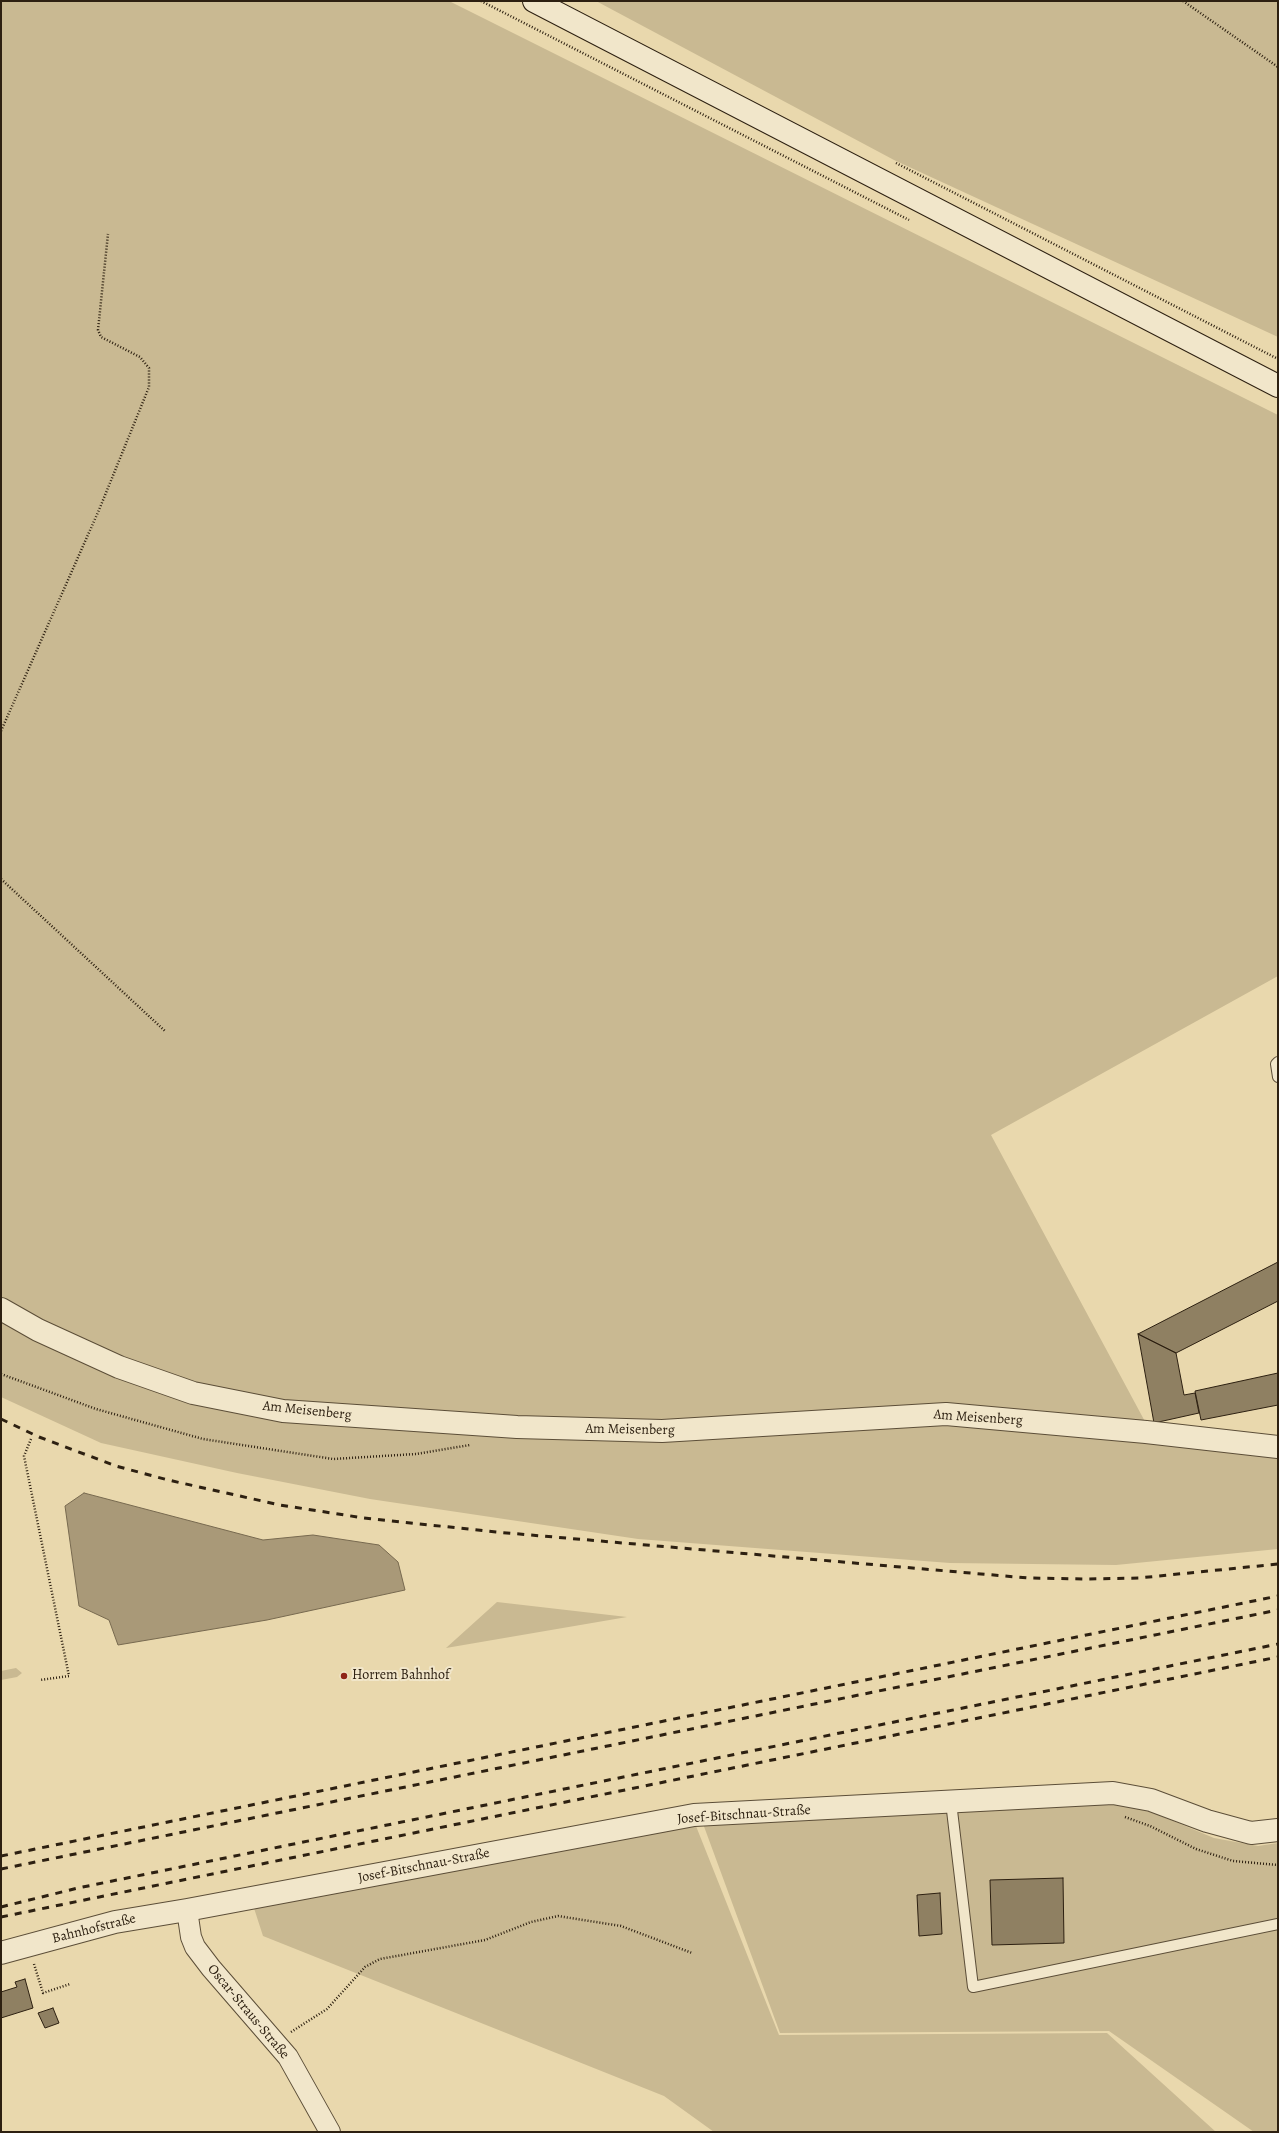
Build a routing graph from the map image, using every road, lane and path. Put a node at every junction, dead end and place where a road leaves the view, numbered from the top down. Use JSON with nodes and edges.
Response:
{"nodes":[{"id":1,"x":481,"y":1,"type":"edge"},
{"id":2,"x":534,"y":1,"type":"edge"},
{"id":3,"x":1183,"y":1,"type":"edge"},
{"id":4,"x":1278,"y":68,"type":"edge"},
{"id":5,"x":895,"y":163,"type":"dead end"},
{"id":6,"x":914,"y":222,"type":"dead end"},
{"id":7,"x":108,"y":234,"type":"dead end"},
{"id":8,"x":1278,"y":359,"type":"edge"},
{"id":9,"x":1278,"y":386,"type":"edge"},
{"id":10,"x":1,"y":731,"type":"edge"},
{"id":11,"x":1,"y":879,"type":"edge"},
{"id":12,"x":165,"y":1031,"type":"dead end"},
{"id":13,"x":1278,"y":1062,"type":"edge"},
{"id":14,"x":1278,"y":1077,"type":"edge"},
{"id":15,"x":1,"y":1309,"type":"edge"},
{"id":16,"x":1,"y":1374,"type":"edge"},
{"id":17,"x":31,"y":1439,"type":"dead end"},
{"id":18,"x":471,"y":1445,"type":"dead end"},
{"id":19,"x":1278,"y":1448,"type":"edge"},
{"id":20,"x":40,"y":1680,"type":"dead end"},
{"id":21,"x":951,"y":1802,"type":"junction"},
{"id":22,"x":1123,"y":1817,"type":"dead end"},
{"id":23,"x":1278,"y":1830,"type":"edge"},
{"id":24,"x":1278,"y":1865,"type":"edge"},
{"id":25,"x":187,"y":1910,"type":"junction"},
{"id":26,"x":1278,"y":1924,"type":"edge"},
{"id":27,"x":1,"y":1952,"type":"edge"},
{"id":28,"x":692,"y":1953,"type":"dead end"},
{"id":29,"x":32,"y":1958,"type":"dead end"},
{"id":30,"x":70,"y":1984,"type":"dead end"},
{"id":31,"x":276,"y":2043,"type":"junction"},
{"id":32,"x":330,"y":2132,"type":"edge"}],
"edges":[{"from":1,"to":6,"type":"path"},
{"from":2,"to":9,"type":"street"},
{"from":3,"to":4,"type":"path"},
{"from":5,"to":8,"type":"path"},
{"from":7,"to":10,"type":"path"},
{"from":11,"to":12,"type":"path"},
{"from":13,"to":14,"type":"lane"},
{"from":15,"to":19,"type":"street","name":"Am Meisenberg"},
{"from":16,"to":18,"type":"path"},
{"from":17,"to":20,"type":"path"},
{"from":21,"to":23,"type":"street","name":"Josef-Bitschnau-Straße"},
{"from":21,"to":25,"type":"street","name":"Josef-Bitschnau-Straße"},
{"from":21,"to":26,"type":"lane"},
{"from":22,"to":24,"type":"path"},
{"from":25,"to":27,"type":"street","name":"Bahnhofstraße"},
{"from":25,"to":31,"type":"street","name":"Oscar-Straus-Straße"},
{"from":28,"to":31,"type":"path"},
{"from":29,"to":30,"type":"path"},
{"from":31,"to":32,"type":"street","name":"Oscar-Straus-Straße"}]}
